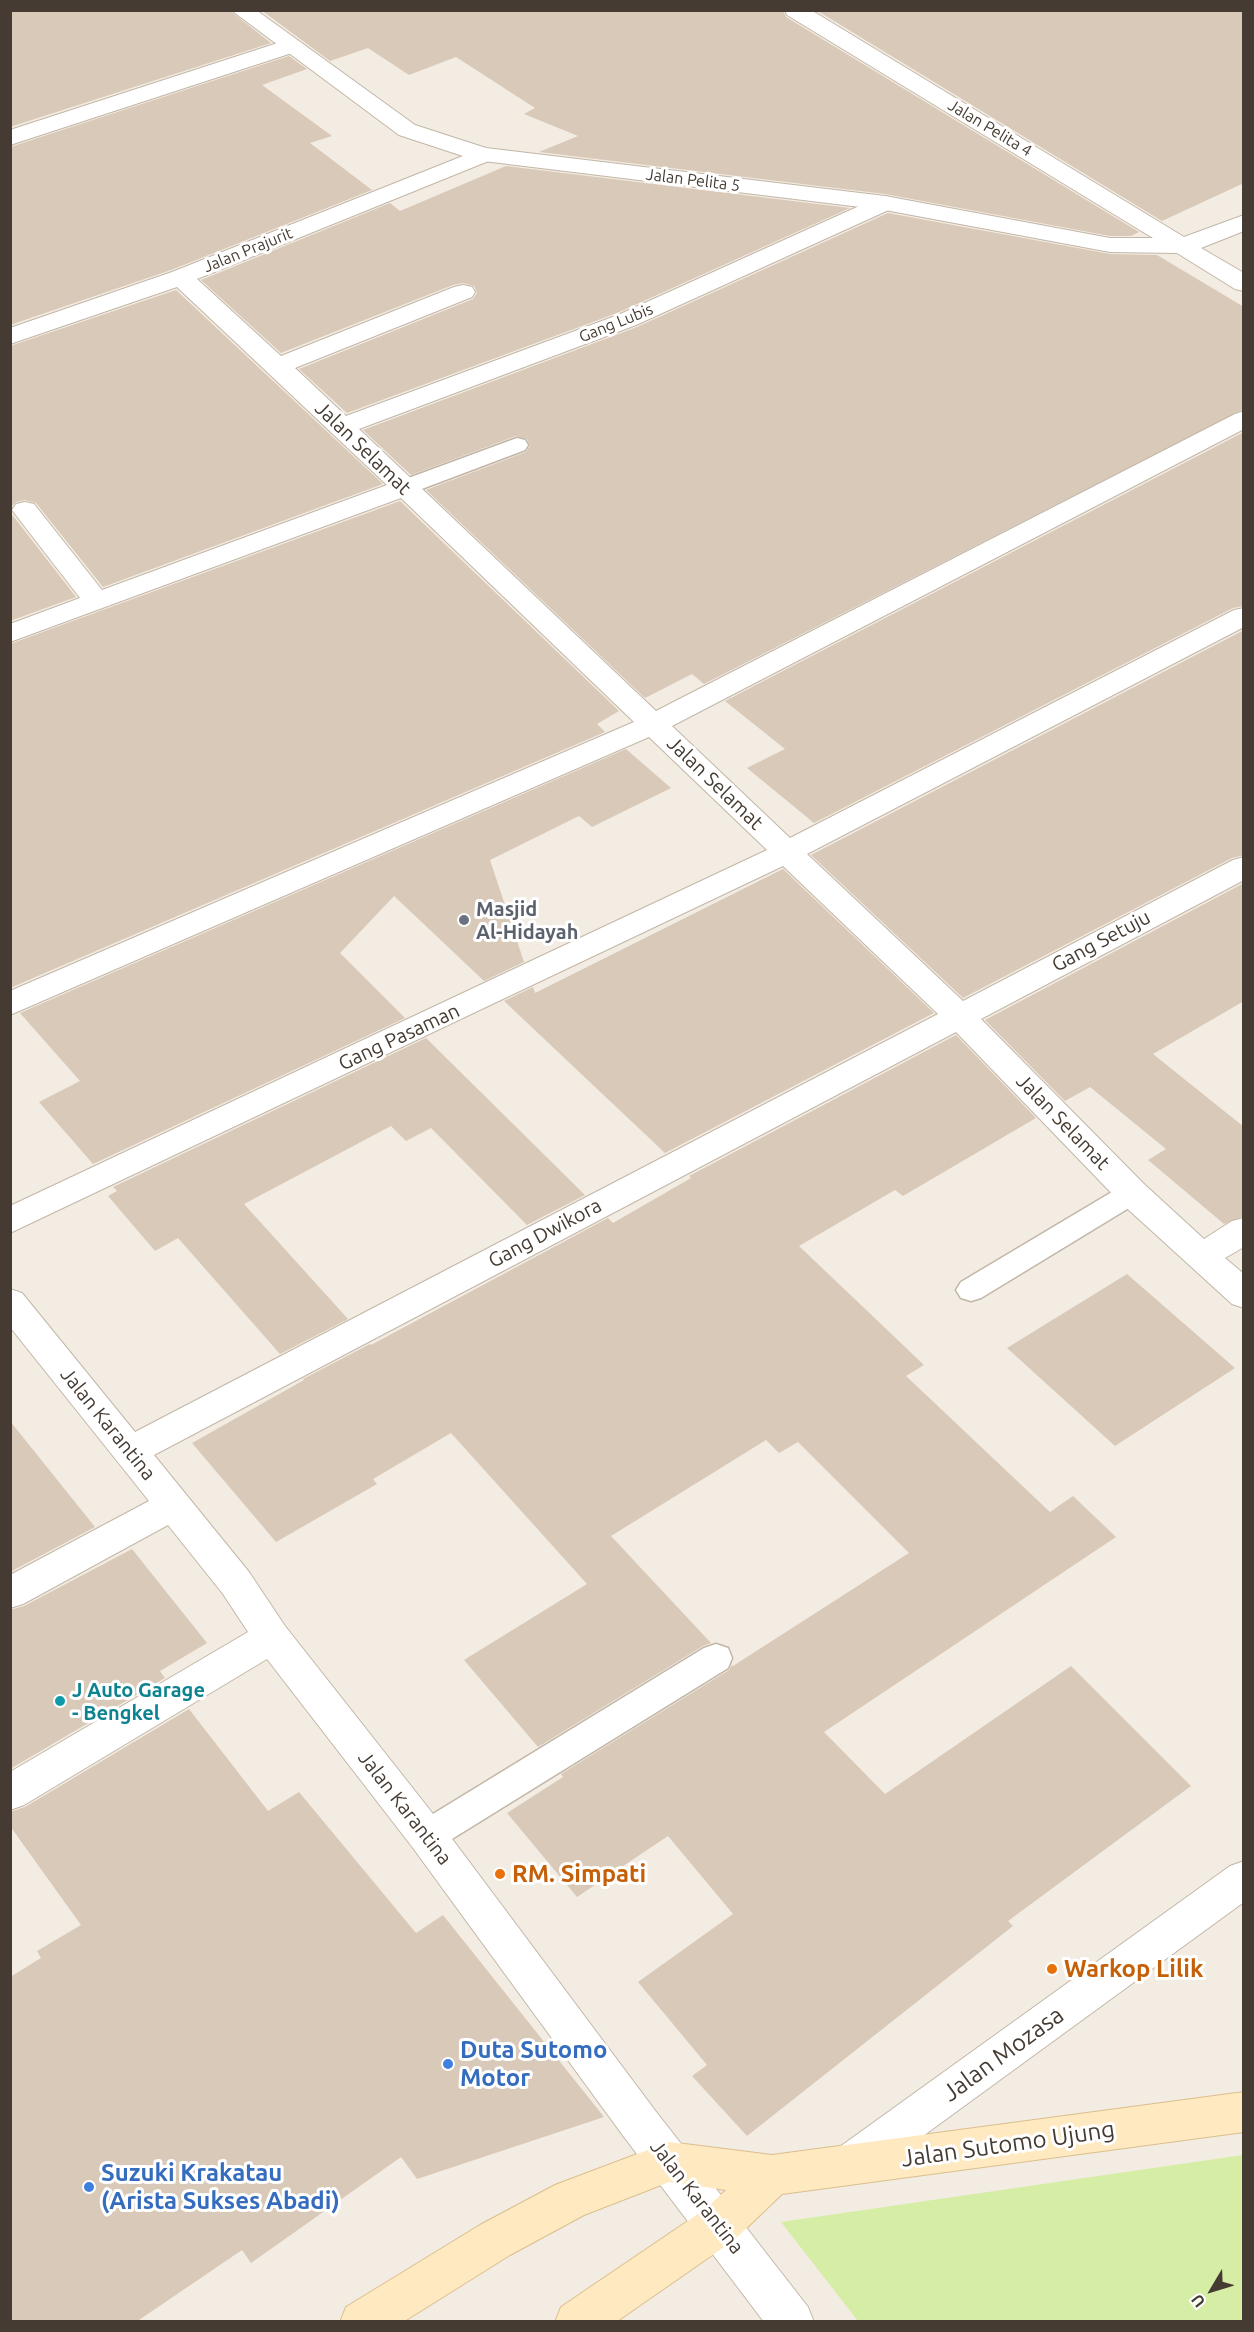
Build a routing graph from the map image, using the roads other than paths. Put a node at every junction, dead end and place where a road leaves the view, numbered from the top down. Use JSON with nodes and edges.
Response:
{"nodes":[{"id":1,"x":241,"y":10,"type":"edge"},
{"id":2,"x":795,"y":10,"type":"edge"},
{"id":3,"x":290,"y":46,"type":"junction"},
{"id":4,"x":10,"y":138,"type":"edge"},
{"id":5,"x":483,"y":154,"type":"junction"},
{"id":6,"x":885,"y":203,"type":"junction"},
{"id":7,"x":1244,"y":222,"type":"edge"},
{"id":8,"x":1184,"y":246,"type":"junction"},
{"id":9,"x":181,"y":277,"type":"junction"},
{"id":10,"x":1244,"y":284,"type":"edge"},
{"id":11,"x":463,"y":292,"type":"dead end"},
{"id":12,"x":10,"y":337,"type":"edge"},
{"id":13,"x":278,"y":366,"type":"junction"},
{"id":14,"x":1244,"y":419,"type":"edge"},
{"id":15,"x":340,"y":427,"type":"junction"},
{"id":16,"x":517,"y":446,"type":"dead end"},
{"id":17,"x":403,"y":488,"type":"junction"},
{"id":18,"x":24,"y":510,"type":"dead end"},
{"id":19,"x":97,"y":602,"type":"junction"},
{"id":20,"x":1244,"y":616,"type":"edge"},
{"id":21,"x":10,"y":634,"type":"edge"},
{"id":22,"x":653,"y":724,"type":"junction"},
{"id":23,"x":787,"y":852,"type":"junction"},
{"id":24,"x":1244,"y":867,"type":"edge"},
{"id":25,"x":10,"y":1004,"type":"edge"},
{"id":26,"x":959,"y":1016,"type":"junction"},
{"id":27,"x":1132,"y":1193,"type":"junction"},
{"id":28,"x":10,"y":1221,"type":"edge"},
{"id":29,"x":1244,"y":1230,"type":"edge"},
{"id":30,"x":1201,"y":1257,"type":"junction"},
{"id":31,"x":970,"y":1290,"type":"dead end"},
{"id":32,"x":1244,"y":1295,"type":"edge"},
{"id":33,"x":10,"y":1302,"type":"edge"},
{"id":34,"x":131,"y":1451,"type":"junction"},
{"id":35,"x":173,"y":1505,"type":"junction"},
{"id":36,"x":10,"y":1593,"type":"edge"},
{"id":37,"x":272,"y":1637,"type":"junction"},
{"id":38,"x":716,"y":1658,"type":"dead end"},
{"id":39,"x":10,"y":1793,"type":"edge"},
{"id":40,"x":427,"y":1836,"type":"junction"},
{"id":41,"x":1244,"y":1879,"type":"edge"},
{"id":42,"x":1244,"y":2112,"type":"edge"},
{"id":43,"x":669,"y":2162,"type":"junction"},
{"id":44,"x":849,"y":2165,"type":"junction"},
{"id":45,"x":772,"y":2175,"type":"junction"},
{"id":46,"x":718,"y":2225,"type":"junction"},
{"id":47,"x":362,"y":2322,"type":"edge"},
{"id":48,"x":577,"y":2322,"type":"edge"},
{"id":49,"x":792,"y":2322,"type":"edge"}],
"edges":[{"from":1,"to":3,"type":"street","name":"Jalan Pelita 5"},
{"from":2,"to":8,"type":"street","name":"Jalan Pelita 4"},
{"from":3,"to":4,"type":"street"},
{"from":3,"to":5,"type":"street","name":"Jalan Pelita 5"},
{"from":5,"to":6,"type":"street","name":"Jalan Pelita 5"},
{"from":5,"to":9,"type":"street","name":"Jalan Prajurit"},
{"from":6,"to":8,"type":"street","name":"Jalan Pelita 5"},
{"from":6,"to":15,"type":"street","name":"Gang Lubis"},
{"from":7,"to":8,"type":"street"},
{"from":8,"to":10,"type":"street","name":"Jalan Pelita 4"},
{"from":9,"to":12,"type":"street","name":"Jalan Prajurit"},
{"from":9,"to":13,"type":"street","name":"Jalan Selamat"},
{"from":11,"to":13,"type":"street"},
{"from":13,"to":15,"type":"street","name":"Jalan Selamat"},
{"from":14,"to":22,"type":"street"},
{"from":15,"to":17,"type":"street","name":"Jalan Selamat"},
{"from":16,"to":17,"type":"lane"},
{"from":17,"to":19,"type":"street"},
{"from":17,"to":22,"type":"street","name":"Jalan Selamat"},
{"from":18,"to":19,"type":"street"},
{"from":19,"to":21,"type":"street"},
{"from":20,"to":23,"type":"street","name":"Gang Pasaman"},
{"from":22,"to":23,"type":"street","name":"Jalan Selamat"},
{"from":22,"to":25,"type":"street"},
{"from":23,"to":26,"type":"street","name":"Jalan Selamat"},
{"from":23,"to":28,"type":"street","name":"Gang Pasaman"},
{"from":24,"to":26,"type":"street","name":"Gang Setuju"},
{"from":26,"to":27,"type":"street","name":"Jalan Selamat"},
{"from":26,"to":34,"type":"street","name":"Gang Dwikora"},
{"from":27,"to":30,"type":"street","name":"Jalan Selamat"},
{"from":27,"to":31,"type":"lane"},
{"from":29,"to":30,"type":"street"},
{"from":30,"to":32,"type":"street","name":"Jalan Selamat"},
{"from":33,"to":34,"type":"street","name":"Jalan Karantina"},
{"from":34,"to":35,"type":"street","name":"Jalan Karantina"},
{"from":35,"to":36,"type":"street"},
{"from":35,"to":37,"type":"street","name":"Jalan Karantina"},
{"from":37,"to":39,"type":"street"},
{"from":37,"to":40,"type":"street","name":"Jalan Karantina"},
{"from":38,"to":40,"type":"lane"},
{"from":40,"to":43,"type":"street","name":"Jalan Karantina"},
{"from":41,"to":44,"type":"street","name":"Jalan Mozasa"},
{"from":42,"to":44,"type":"main road","name":"Jalan Sutomo Ujung"},
{"from":43,"to":45,"type":"main road","name":"Jalan Sutomo Ujung"},
{"from":43,"to":46,"type":"street","name":"Jalan Karantina"},
{"from":43,"to":47,"type":"main road"},
{"from":44,"to":45,"type":"main road","name":"Jalan Sutomo Ujung"},
{"from":45,"to":46,"type":"main road"},
{"from":46,"to":48,"type":"main road"},
{"from":46,"to":49,"type":"street","name":"Jalan Karantina"}]}
